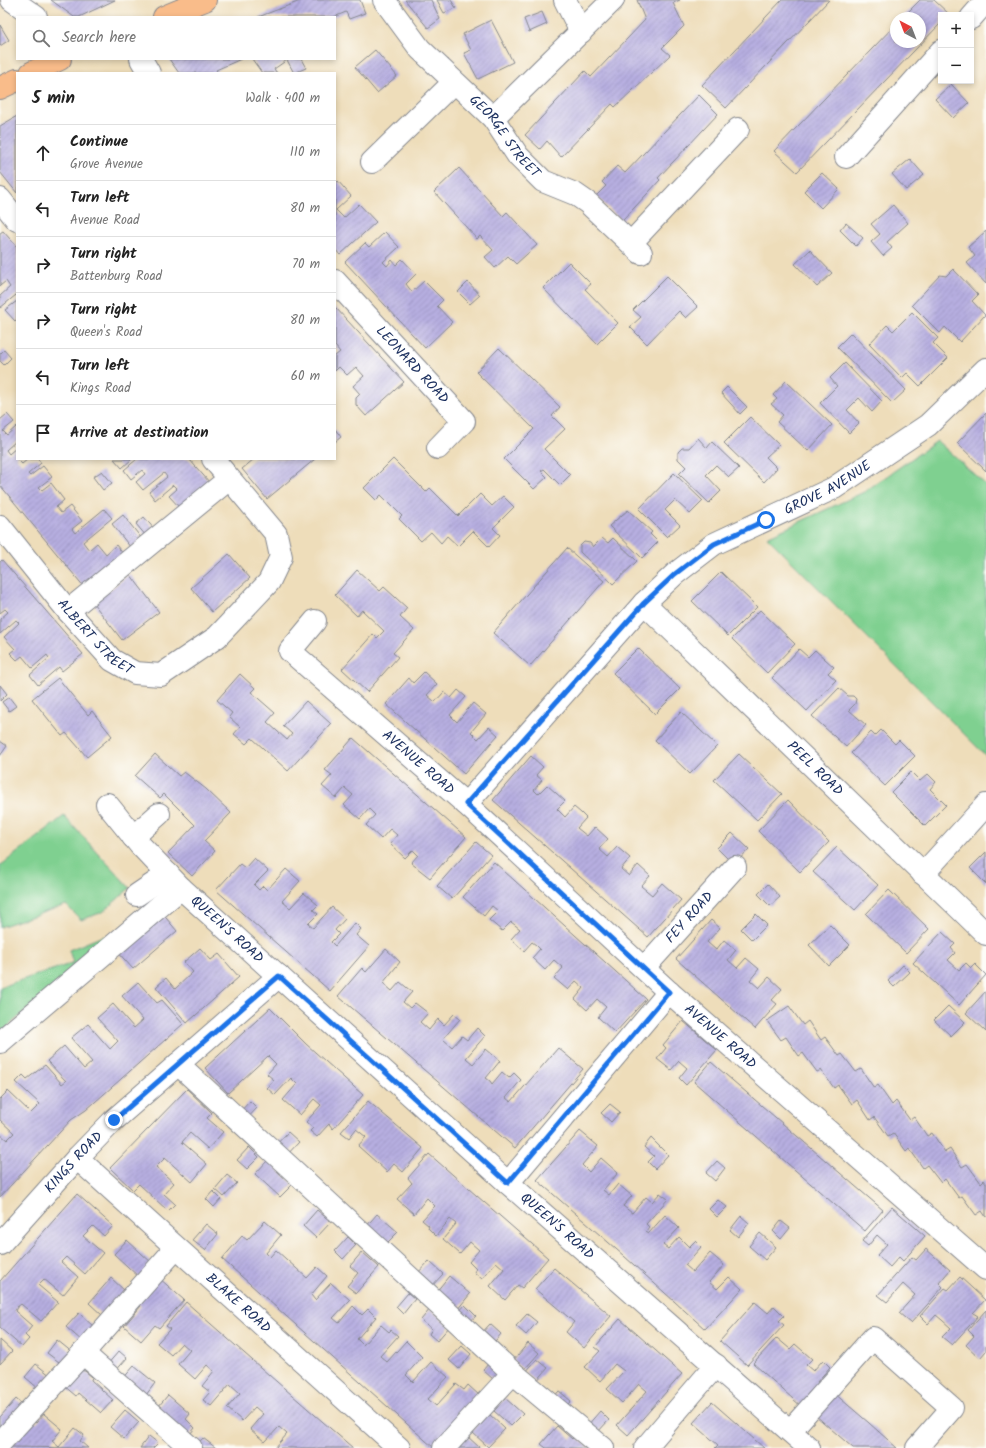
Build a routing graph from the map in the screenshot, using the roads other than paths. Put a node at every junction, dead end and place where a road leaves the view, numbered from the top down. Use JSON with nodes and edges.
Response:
{"nodes":[{"id":1,"x":12,"y":0,"type":"edge"},
{"id":2,"x":204,"y":0,"type":"edge"},
{"id":3,"x":384,"y":0,"type":"edge"},
{"id":4,"x":564,"y":0,"type":"edge"},
{"id":5,"x":613,"y":0,"type":"edge"},
{"id":6,"x":986,"y":1,"type":"edge"},
{"id":7,"x":974,"y":15,"type":"edge"},
{"id":8,"x":35,"y":16,"type":"edge"},
{"id":9,"x":166,"y":16,"type":"edge"},
{"id":10,"x":581,"y":32,"type":"junction"},
{"id":11,"x":938,"y":54,"type":"edge"},
{"id":12,"x":58,"y":60,"type":"edge"},
{"id":13,"x":142,"y":60,"type":"edge"},
{"id":14,"x":33,"y":72,"type":"edge"},
{"id":15,"x":148,"y":72,"type":"edge"},
{"id":16,"x":16,"y":80,"type":"edge"},
{"id":17,"x":454,"y":82,"type":"junction"},
{"id":18,"x":0,"y":88,"type":"edge"},
{"id":19,"x":493,"y":118,"type":"junction"},
{"id":20,"x":738,"y":129,"type":"dead end"},
{"id":21,"x":846,"y":157,"type":"dead end"},
{"id":22,"x":372,"y":162,"type":"dead end"},
{"id":23,"x":0,"y":199,"type":"edge"},
{"id":24,"x":16,"y":219,"type":"edge"},
{"id":25,"x":336,"y":282,"type":"edge"},
{"id":26,"x":986,"y":369,"type":"edge"},
{"id":27,"x":438,"y":448,"type":"dead end"},
{"id":28,"x":214,"y":460,"type":"edge"},
{"id":29,"x":229,"y":479,"type":"junction"},
{"id":30,"x":0,"y":526,"type":"edge"},
{"id":31,"x":644,"y":603,"type":"junction"},
{"id":32,"x":68,"y":611,"type":"junction"},
{"id":33,"x":315,"y":621,"type":"dead end"},
{"id":34,"x":107,"y":804,"type":"dead end"},
{"id":35,"x":466,"y":804,"type":"junction"},
{"id":36,"x":986,"y":805,"type":"edge"},
{"id":37,"x":159,"y":814,"type":"dead end"},
{"id":38,"x":133,"y":837,"type":"junction"},
{"id":39,"x":735,"y":867,"type":"dead end"},
{"id":40,"x":923,"y":874,"type":"junction"},
{"id":41,"x":174,"y":881,"type":"junction"},
{"id":42,"x":137,"y":895,"type":"dead end"},
{"id":43,"x":986,"y":934,"type":"edge"},
{"id":44,"x":644,"y":968,"type":"junction"},
{"id":45,"x":279,"y":976,"type":"junction"},
{"id":46,"x":669,"y":992,"type":"junction"},
{"id":47,"x":0,"y":1042,"type":"edge"},
{"id":48,"x":178,"y":1064,"type":"junction"},
{"id":49,"x":77,"y":1158,"type":"junction"},
{"id":50,"x":508,"y":1183,"type":"junction"},
{"id":51,"x":0,"y":1244,"type":"edge"},
{"id":52,"x":176,"y":1248,"type":"junction"},
{"id":53,"x":986,"y":1269,"type":"edge"},
{"id":54,"x":83,"y":1353,"type":"junction"},
{"id":55,"x":716,"y":1365,"type":"junction"},
{"id":56,"x":513,"y":1373,"type":"junction"},
{"id":57,"x":790,"y":1431,"type":"junction"},
{"id":58,"x":0,"y":1443,"type":"edge"},
{"id":59,"x":191,"y":1448,"type":"edge"},
{"id":60,"x":399,"y":1448,"type":"edge"},
{"id":61,"x":444,"y":1448,"type":"edge"},
{"id":62,"x":603,"y":1448,"type":"edge"},
{"id":63,"x":645,"y":1448,"type":"edge"},
{"id":64,"x":809,"y":1448,"type":"edge"},
{"id":65,"x":917,"y":1448,"type":"edge"}],
"edges":[{"from":1,"to":8,"type":"street"},
{"from":2,"to":9,"type":"main road"},
{"from":3,"to":17,"type":"street","name":"GEORGE STREET"},
{"from":4,"to":10,"type":"street"},
{"from":5,"to":10,"type":"street"},
{"from":6,"to":7,"type":"street"},
{"from":10,"to":19,"type":"street"},
{"from":11,"to":21,"type":"street"},
{"from":12,"to":14,"type":"main road"},
{"from":13,"to":15,"type":"street"},
{"from":16,"to":18,"type":"main road"},
{"from":17,"to":19,"type":"street","name":"GEORGE STREET"},
{"from":17,"to":22,"type":"street"},
{"from":19,"to":20,"type":"street","name":"GEORGE STREET"},
{"from":23,"to":24,"type":"street"},
{"from":25,"to":27,"type":"street","name":"LEONARD ROAD"},
{"from":26,"to":31,"type":"street","name":"GROVE AVENUE"},
{"from":28,"to":29,"type":"street","name":"ALBERT STREET"},
{"from":29,"to":32,"type":"street"},
{"from":29,"to":32,"type":"street","name":"ALBERT STREET"},
{"from":30,"to":32,"type":"street","name":"ALBERT STREET"},
{"from":31,"to":35,"type":"street","name":"GROVE AVENUE"},
{"from":31,"to":40,"type":"street","name":"PEEL ROAD"},
{"from":33,"to":35,"type":"street","name":"AVENUE ROAD"},
{"from":34,"to":38,"type":"street","name":"QUEEN'S ROAD"},
{"from":35,"to":44,"type":"street","name":"AVENUE ROAD"},
{"from":36,"to":40,"type":"street"},
{"from":37,"to":38,"type":"street"},
{"from":38,"to":41,"type":"street","name":"QUEEN'S ROAD"},
{"from":39,"to":44,"type":"street","name":"FEY ROAD"},
{"from":40,"to":43,"type":"street","name":"PEEL ROAD"},
{"from":41,"to":42,"type":"street"},
{"from":41,"to":45,"type":"street","name":"QUEEN'S ROAD"},
{"from":41,"to":47,"type":"street"},
{"from":44,"to":46,"type":"street","name":"AVENUE ROAD"},
{"from":45,"to":48,"type":"street","name":"KINGS ROAD"},
{"from":45,"to":50,"type":"street","name":"QUEEN'S ROAD"},
{"from":46,"to":50,"type":"street"},
{"from":46,"to":53,"type":"street","name":"AVENUE ROAD"},
{"from":48,"to":49,"type":"street","name":"KINGS ROAD"},
{"from":48,"to":56,"type":"street"},
{"from":49,"to":51,"type":"street","name":"KINGS ROAD"},
{"from":49,"to":52,"type":"street","name":"BLAKE ROAD"},
{"from":50,"to":55,"type":"street","name":"QUEEN'S ROAD"},
{"from":52,"to":54,"type":"street"},
{"from":52,"to":60,"type":"street","name":"BLAKE ROAD"},
{"from":54,"to":58,"type":"street"},
{"from":54,"to":59,"type":"street"},
{"from":55,"to":57,"type":"street","name":"QUEEN'S ROAD"},
{"from":55,"to":63,"type":"street"},
{"from":56,"to":61,"type":"street"},
{"from":56,"to":62,"type":"street"},
{"from":57,"to":64,"type":"street","name":"QUEEN'S ROAD"},
{"from":57,"to":65,"type":"street"}]}
